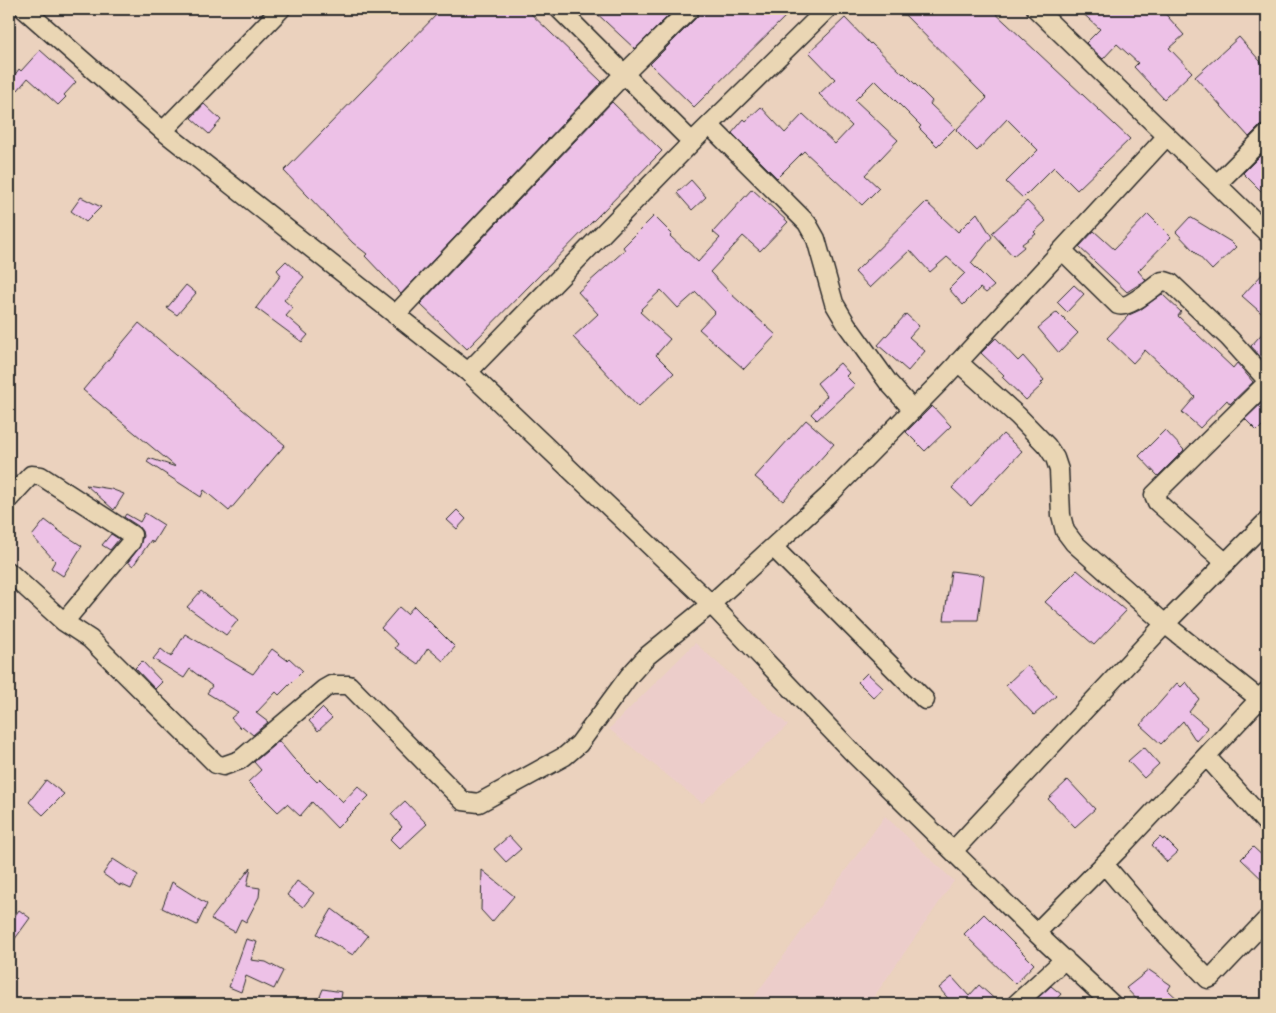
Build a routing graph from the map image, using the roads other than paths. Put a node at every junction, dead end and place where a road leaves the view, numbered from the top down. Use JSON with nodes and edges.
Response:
{"nodes":[{"id":1,"x":24,"y":9,"type":"edge"},
{"id":2,"x":559,"y":9,"type":"edge"},
{"id":3,"x":690,"y":9,"type":"edge"},
{"id":4,"x":827,"y":9,"type":"edge"},
{"id":5,"x":1036,"y":9,"type":"edge"},
{"id":6,"x":273,"y":11,"type":"edge"},
{"id":7,"x":624,"y":74,"type":"junction"},
{"id":8,"x":709,"y":126,"type":"junction"},
{"id":9,"x":163,"y":131,"type":"junction"},
{"id":10,"x":1267,"y":134,"type":"edge"},
{"id":11,"x":1167,"y":136,"type":"junction"},
{"id":12,"x":692,"y":142,"type":"junction"},
{"id":13,"x":1217,"y":184,"type":"junction"},
{"id":14,"x":1267,"y":233,"type":"edge"},
{"id":15,"x":1062,"y":250,"type":"junction"},
{"id":16,"x":395,"y":314,"type":"junction"},
{"id":17,"x":958,"y":362,"type":"junction"},
{"id":18,"x":468,"y":372,"type":"junction"},
{"id":19,"x":1267,"y":381,"type":"edge"},
{"id":20,"x":912,"y":410,"type":"junction"},
{"id":21,"x":9,"y":498,"type":"edge"},
{"id":22,"x":1267,"y":521,"type":"edge"},
{"id":23,"x":773,"y":547,"type":"junction"},
{"id":24,"x":1226,"y":563,"type":"junction"},
{"id":25,"x":9,"y":572,"type":"edge"},
{"id":26,"x":711,"y":604,"type":"junction"},
{"id":27,"x":64,"y":622,"type":"junction"},
{"id":28,"x":1165,"y":624,"type":"junction"},
{"id":29,"x":1265,"y":698,"type":"edge"},
{"id":30,"x":925,"y":700,"type":"dead end"},
{"id":31,"x":1206,"y":756,"type":"junction"},
{"id":32,"x":1267,"y":824,"type":"edge"},
{"id":33,"x":953,"y":851,"type":"junction"},
{"id":34,"x":1104,"y":864,"type":"junction"},
{"id":35,"x":1267,"y":919,"type":"edge"},
{"id":36,"x":1036,"y":933,"type":"junction"},
{"id":37,"x":1065,"y":960,"type":"junction"},
{"id":38,"x":1016,"y":1004,"type":"edge"},
{"id":39,"x":1112,"y":1004,"type":"edge"}],
"edges":[{"from":1,"to":9,"type":"street"},
{"from":2,"to":7,"type":"street"},
{"from":3,"to":7,"type":"street"},
{"from":4,"to":8,"type":"street"},
{"from":5,"to":11,"type":"street"},
{"from":6,"to":9,"type":"street"},
{"from":7,"to":12,"type":"street"},
{"from":7,"to":16,"type":"street"},
{"from":8,"to":12,"type":"street"},
{"from":8,"to":20,"type":"street"},
{"from":9,"to":16,"type":"street"},
{"from":10,"to":13,"type":"street"},
{"from":11,"to":13,"type":"street"},
{"from":11,"to":15,"type":"street"},
{"from":12,"to":18,"type":"street"},
{"from":13,"to":14,"type":"street"},
{"from":15,"to":17,"type":"street"},
{"from":15,"to":19,"type":"street"},
{"from":16,"to":18,"type":"street"},
{"from":17,"to":20,"type":"street"},
{"from":17,"to":28,"type":"street"},
{"from":18,"to":26,"type":"street"},
{"from":19,"to":24,"type":"street"},
{"from":20,"to":23,"type":"street"},
{"from":21,"to":27,"type":"street"},
{"from":22,"to":24,"type":"street"},
{"from":23,"to":26,"type":"street"},
{"from":23,"to":30,"type":"street"},
{"from":24,"to":28,"type":"street"},
{"from":25,"to":27,"type":"street"},
{"from":26,"to":27,"type":"street"},
{"from":26,"to":33,"type":"street"},
{"from":28,"to":29,"type":"street"},
{"from":28,"to":33,"type":"street"},
{"from":29,"to":31,"type":"street"},
{"from":31,"to":32,"type":"street"},
{"from":31,"to":34,"type":"street"},
{"from":33,"to":36,"type":"street"},
{"from":34,"to":35,"type":"street"},
{"from":34,"to":36,"type":"street"},
{"from":36,"to":37,"type":"street"},
{"from":37,"to":38,"type":"street"},
{"from":37,"to":39,"type":"street"}]}
